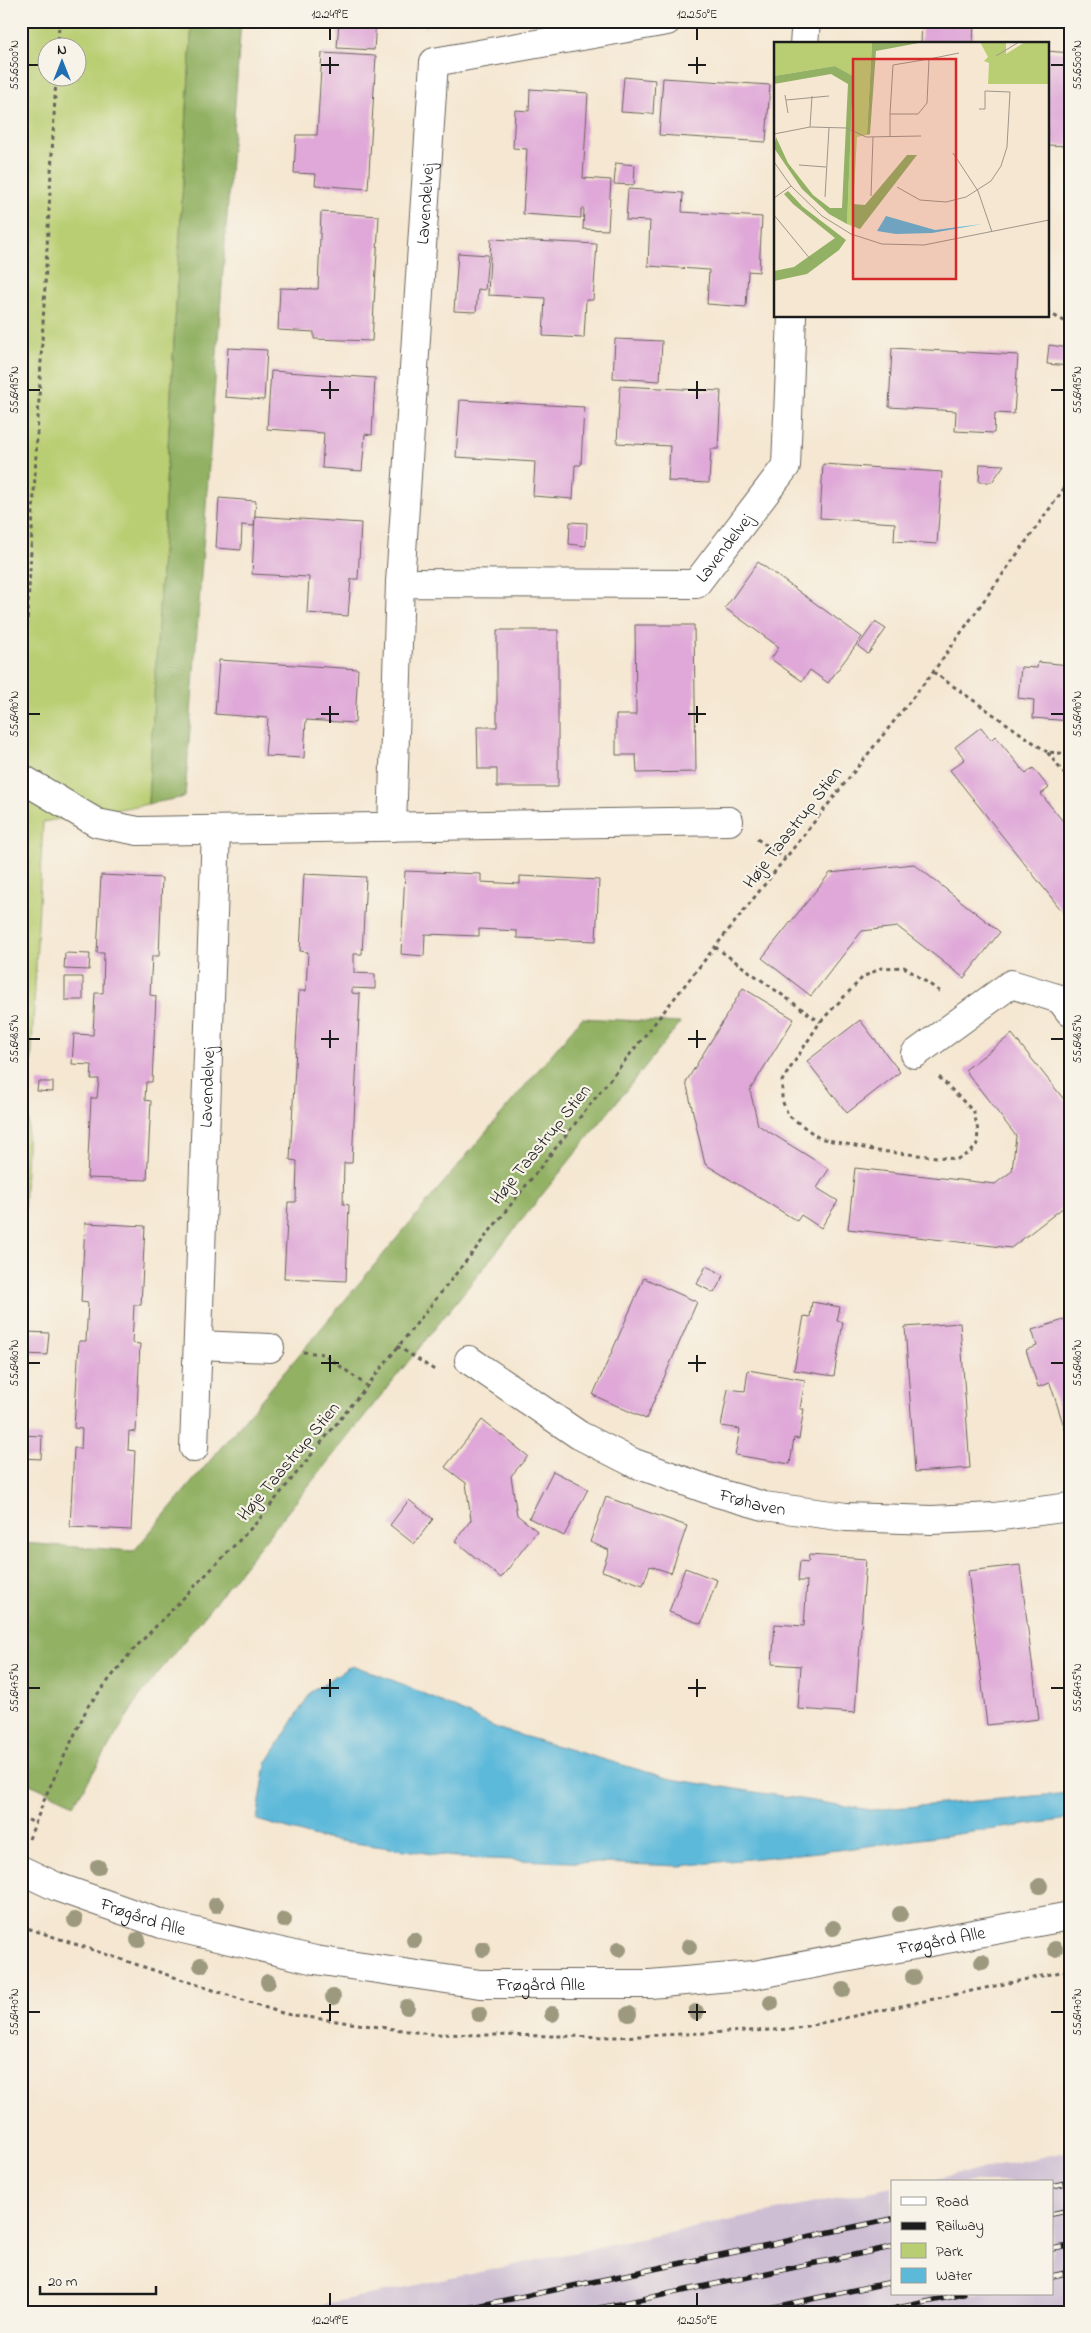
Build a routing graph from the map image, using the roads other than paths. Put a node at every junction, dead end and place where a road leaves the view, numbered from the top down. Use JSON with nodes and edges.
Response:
{"nodes":[{"id":1,"x":667,"y":21,"type":"edge"},
{"id":2,"x":806,"y":21,"type":"edge"},
{"id":3,"x":804,"y":42,"type":"edge"},
{"id":4,"x":792,"y":318,"type":"edge"},
{"id":5,"x":400,"y":583,"type":"junction"},
{"id":6,"x":21,"y":778,"type":"edge"},
{"id":7,"x":729,"y":821,"type":"dead end"},
{"id":8,"x":392,"y":827,"type":"junction"},
{"id":9,"x":216,"y":830,"type":"junction"},
{"id":10,"x":1065,"y":1005,"type":"edge"},
{"id":11,"x":916,"y":1054,"type":"road end"},
{"id":12,"x":198,"y":1345,"type":"junction"},
{"id":13,"x":270,"y":1348,"type":"road end"},
{"id":14,"x":469,"y":1360,"type":"road end"},
{"id":15,"x":194,"y":1448,"type":"dead end"},
{"id":16,"x":1070,"y":1507,"type":"edge"},
{"id":17,"x":21,"y":1870,"type":"edge"},
{"id":18,"x":1070,"y":1916,"type":"edge"}],
"edges":[{"from":1,"to":5,"type":"street","name":"Lavendelvej"},
{"from":2,"to":3,"type":"street"},
{"from":4,"to":5,"type":"street","name":"Lavendelvej"},
{"from":5,"to":8,"type":"street","name":"Lavendelvej"},
{"from":6,"to":9,"type":"street"},
{"from":7,"to":8,"type":"street"},
{"from":8,"to":9,"type":"street"},
{"from":9,"to":12,"type":"street","name":"Lavendelvej"},
{"from":10,"to":11,"type":"street"},
{"from":12,"to":13,"type":"street"},
{"from":12,"to":15,"type":"street","name":"Lavendelvej"},
{"from":14,"to":16,"type":"street","name":"Frøhaven"},
{"from":17,"to":18,"type":"street","name":"Frøgård Alle"}]}
